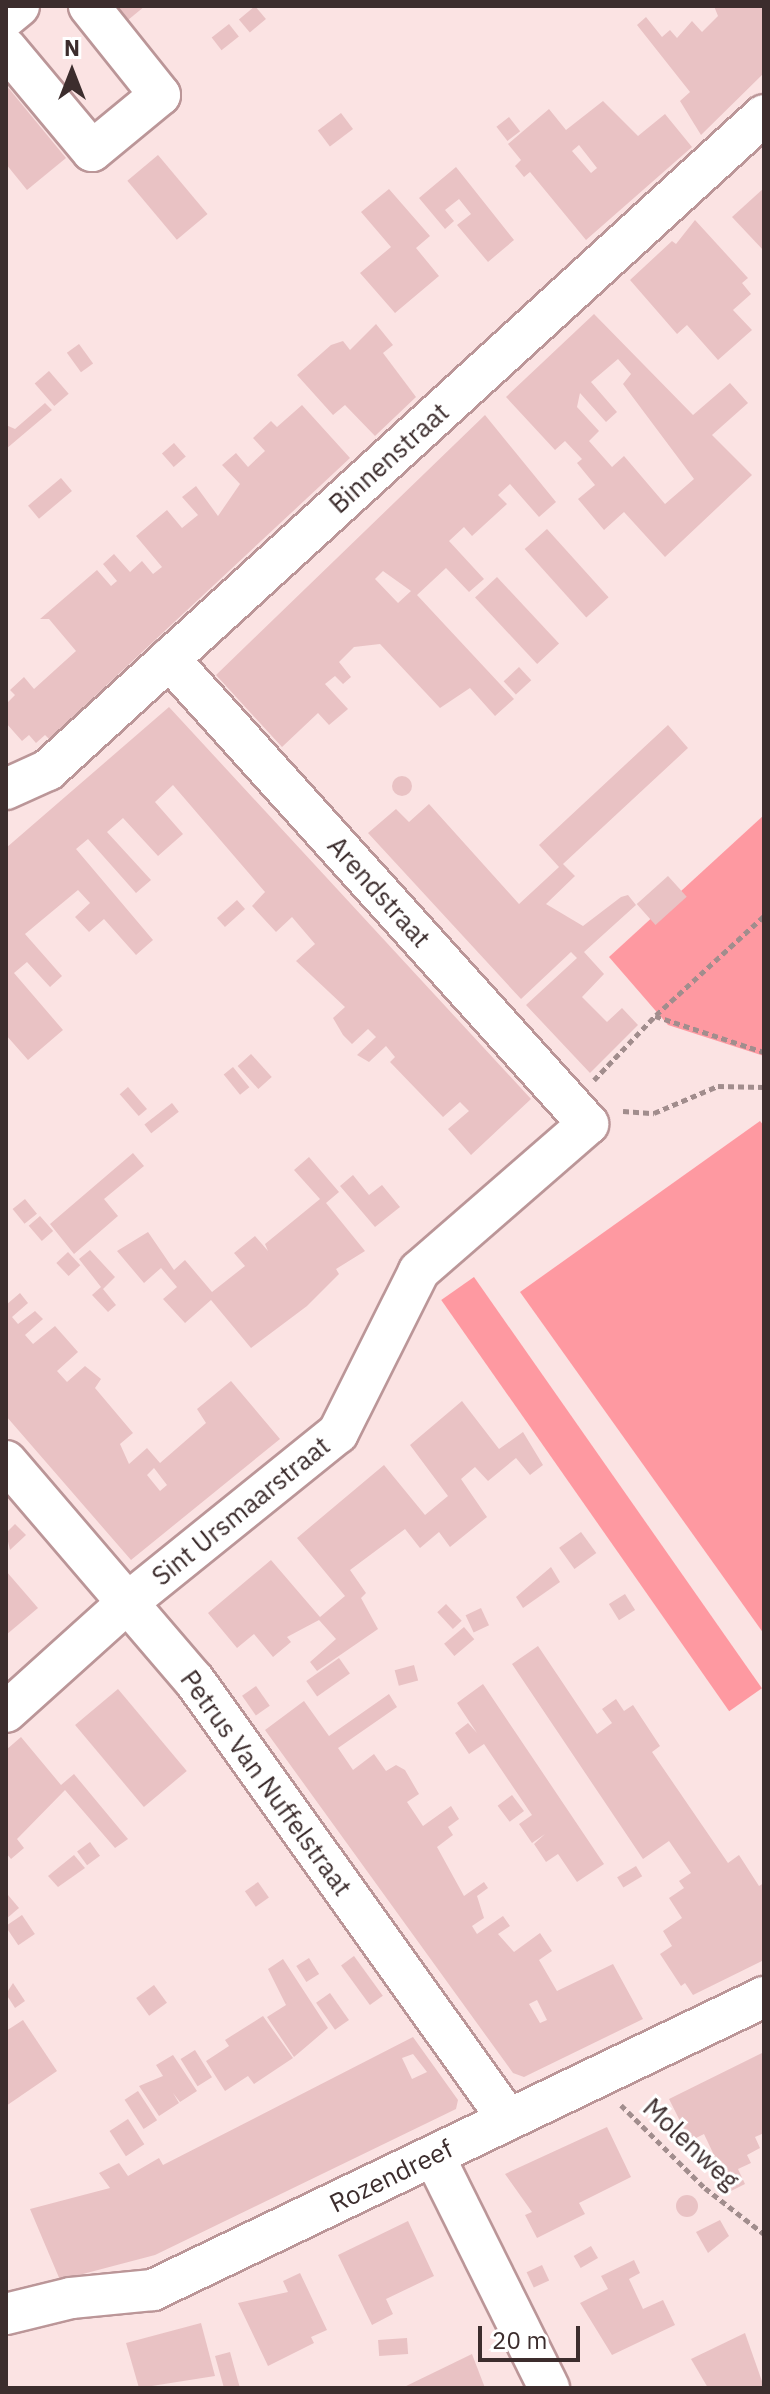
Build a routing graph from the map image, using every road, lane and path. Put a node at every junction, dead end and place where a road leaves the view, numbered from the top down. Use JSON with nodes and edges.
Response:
{"nodes":[{"id":1,"x":19,"y":6,"type":"edge"},
{"id":2,"x":89,"y":6,"type":"edge"},
{"id":3,"x":6,"y":17,"type":"edge"},
{"id":4,"x":6,"y":48,"type":"edge"},
{"id":5,"x":764,"y":115,"type":"edge"},
{"id":6,"x":169,"y":659,"type":"junction"},
{"id":7,"x":6,"y":789,"type":"edge"},
{"id":8,"x":764,"y":916,"type":"edge"},
{"id":9,"x":655,"y":1016,"type":"junction"},
{"id":10,"x":764,"y":1052,"type":"edge"},
{"id":11,"x":764,"y":1087,"type":"edge"},
{"id":12,"x":579,"y":1114,"type":"junction"},
{"id":13,"x":6,"y":1461,"type":"edge"},
{"id":14,"x":127,"y":1603,"type":"junction"},
{"id":15,"x":6,"y":1712,"type":"edge"},
{"id":16,"x":764,"y":1997,"type":"edge"},
{"id":17,"x":595,"y":2079,"type":"junction"},
{"id":18,"x":508,"y":2119,"type":"junction"},
{"id":19,"x":434,"y":2156,"type":"junction"},
{"id":20,"x":764,"y":2234,"type":"edge"},
{"id":21,"x":6,"y":2314,"type":"edge"},
{"id":22,"x":549,"y":2388,"type":"edge"}],
"edges":[{"from":1,"to":3,"type":"street"},
{"from":2,"to":4,"type":"street"},
{"from":5,"to":6,"type":"street","name":"Binnenstraat"},
{"from":6,"to":7,"type":"street","name":"Binnenstraat"},
{"from":6,"to":12,"type":"street","name":"Arendstraat"},
{"from":8,"to":9,"type":"path"},
{"from":9,"to":10,"type":"path"},
{"from":9,"to":12,"type":"path"},
{"from":11,"to":12,"type":"path"},
{"from":12,"to":14,"type":"street","name":"Sint Ursmaarstraat"},
{"from":13,"to":14,"type":"street","name":"Petrus Van Nuffelstraat"},
{"from":14,"to":15,"type":"street","name":"Sint Ursmaarstraat"},
{"from":14,"to":18,"type":"street","name":"Petrus Van Nuffelstraat"},
{"from":16,"to":17,"type":"street","name":"Rozendreef"},
{"from":17,"to":18,"type":"street","name":"Rozendreef"},
{"from":17,"to":20,"type":"path","name":"Molenweg"},
{"from":18,"to":19,"type":"street","name":"Rozendreef"},
{"from":19,"to":21,"type":"street","name":"Rozendreef"},
{"from":19,"to":22,"type":"street"}]}
